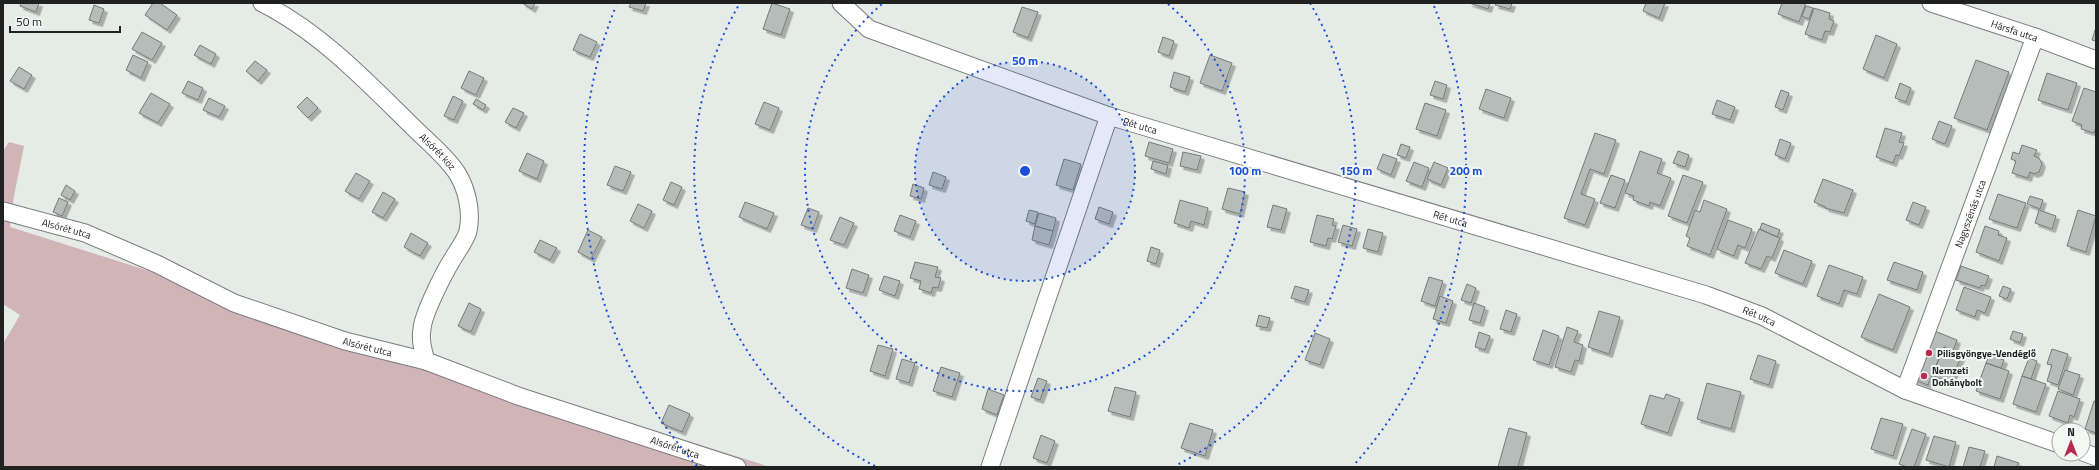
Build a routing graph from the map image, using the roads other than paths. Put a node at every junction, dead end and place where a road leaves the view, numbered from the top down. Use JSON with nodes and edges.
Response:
{"nodes":[{"id":1,"x":262,"y":3,"type":"edge"},
{"id":2,"x":841,"y":3,"type":"edge"},
{"id":3,"x":1931,"y":3,"type":"edge"},
{"id":4,"x":2035,"y":37,"type":"junction"},
{"id":5,"x":2096,"y":60,"type":"edge"},
{"id":6,"x":1109,"y":116,"type":"junction"},
{"id":7,"x":3,"y":211,"type":"edge"},
{"id":8,"x":426,"y":361,"type":"junction"},
{"id":9,"x":1905,"y":390,"type":"junction"},
{"id":10,"x":2051,"y":441,"type":"edge"},
{"id":11,"x":737,"y":467,"type":"edge"},
{"id":12,"x":990,"y":467,"type":"edge"}],
"edges":[{"from":1,"to":8,"type":"street","name":"Alsórét köz"},
{"from":2,"to":6,"type":"street","name":"Rét utca"},
{"from":3,"to":4,"type":"street","name":"Hársfa utca"},
{"from":4,"to":5,"type":"street","name":"Hársfa utca"},
{"from":4,"to":9,"type":"street","name":"Nagyszénás utca"},
{"from":6,"to":9,"type":"street","name":"Rét utca"},
{"from":6,"to":12,"type":"street"},
{"from":7,"to":8,"type":"street","name":"Alsórét utca"},
{"from":8,"to":11,"type":"street","name":"Alsórét utca"},
{"from":9,"to":10,"type":"street","name":"Rét utca"}]}
